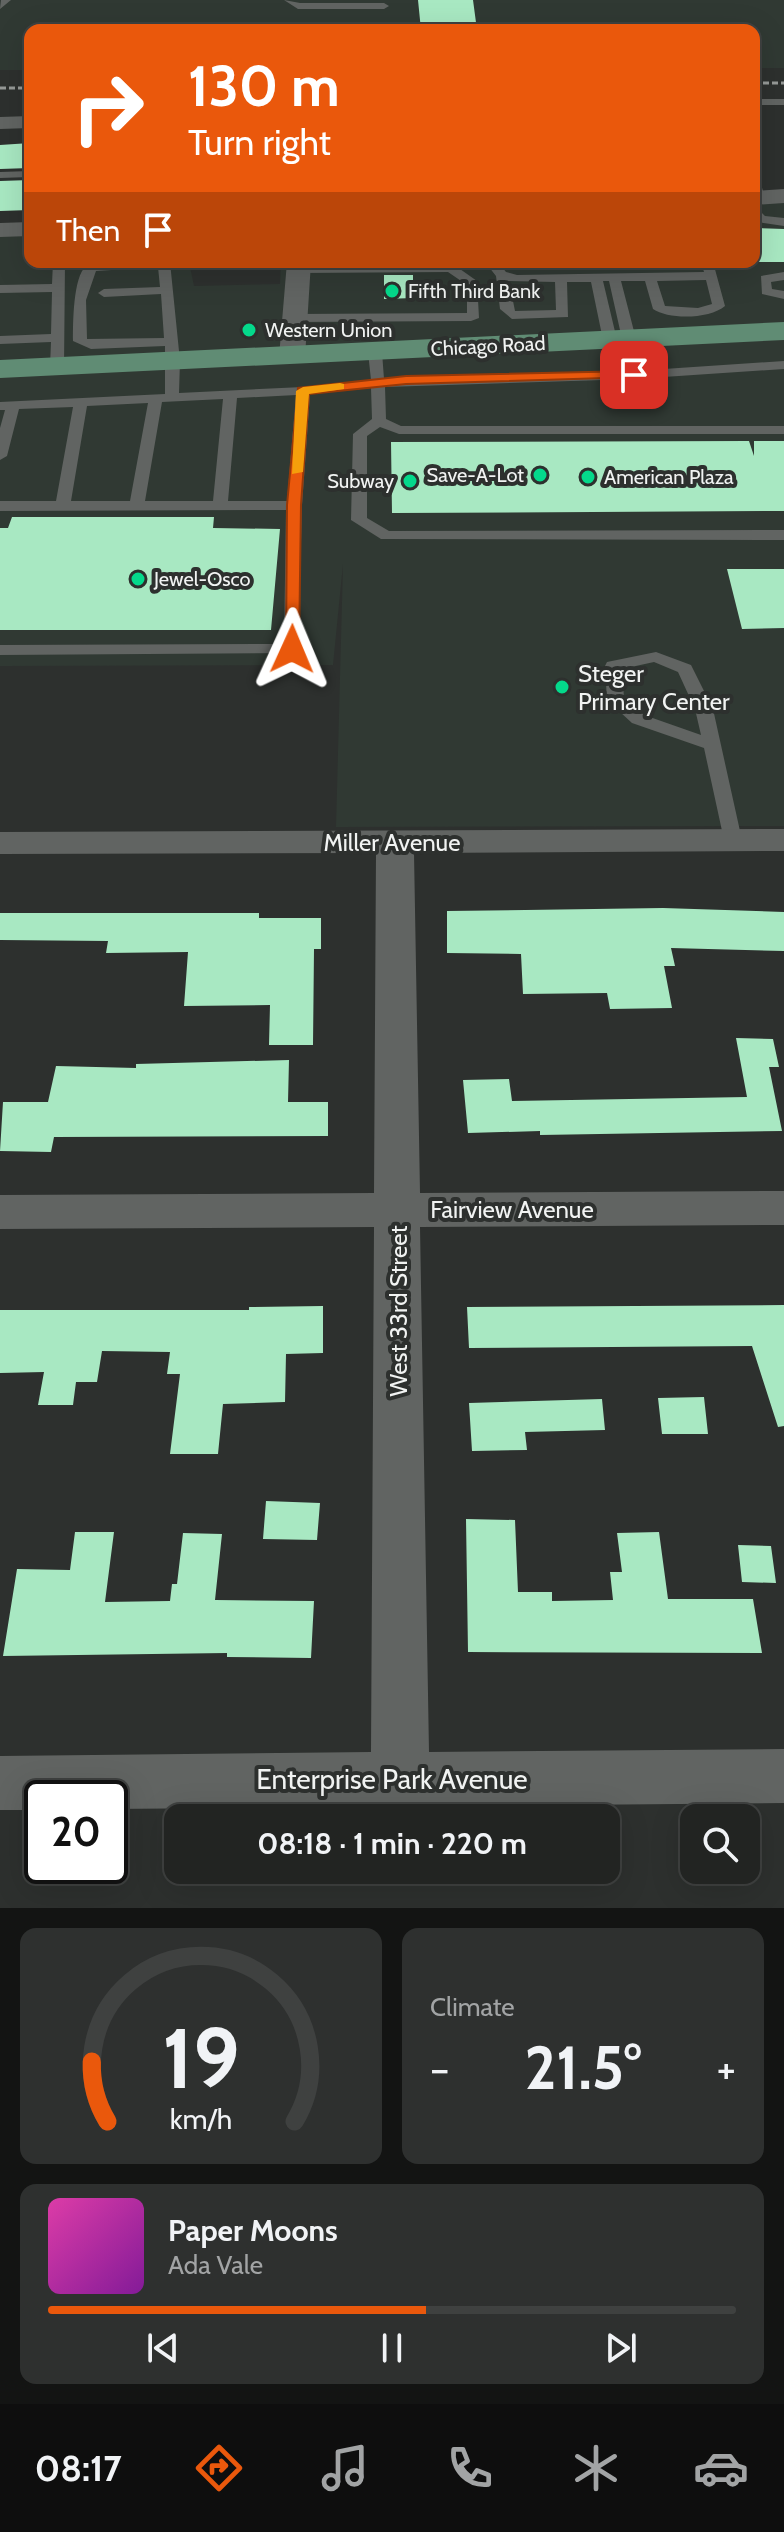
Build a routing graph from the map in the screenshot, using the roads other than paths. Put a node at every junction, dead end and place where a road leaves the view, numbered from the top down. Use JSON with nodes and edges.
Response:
{"nodes":[{"id":1,"x":6,"y":0,"type":"edge"},
{"id":2,"x":289,"y":0,"type":"edge"},
{"id":3,"x":0,"y":6,"type":"edge"},
{"id":4,"x":384,"y":6,"type":"dead end"},
{"id":5,"x":760,"y":102,"type":"edge"},
{"id":6,"x":784,"y":102,"type":"edge"},
{"id":7,"x":24,"y":122,"type":"edge"},
{"id":8,"x":0,"y":123,"type":"edge"},
{"id":9,"x":24,"y":174,"type":"edge"},
{"id":10,"x":0,"y":175,"type":"edge"},
{"id":11,"x":761,"y":196,"type":"edge"},
{"id":12,"x":784,"y":222,"type":"edge"},
{"id":13,"x":24,"y":229,"type":"edge"},
{"id":14,"x":0,"y":230,"type":"edge"},
{"id":15,"x":59,"y":268,"type":"edge"},
{"id":16,"x":94,"y":268,"type":"edge"},
{"id":17,"x":164,"y":268,"type":"edge"},
{"id":18,"x":298,"y":268,"type":"edge"},
{"id":19,"x":449,"y":268,"type":"edge"},
{"id":20,"x":496,"y":268,"type":"edge"},
{"id":21,"x":709,"y":268,"type":"edge"},
{"id":22,"x":502,"y":275,"type":"junction"},
{"id":23,"x":711,"y":276,"type":"junction"},
{"id":24,"x":784,"y":276,"type":"edge"},
{"id":25,"x":650,"y":277,"type":"junction"},
{"id":26,"x":596,"y":278,"type":"junction"},
{"id":27,"x":614,"y":278,"type":"junction"},
{"id":28,"x":561,"y":279,"type":"junction"},
{"id":29,"x":60,"y":288,"type":"junction"},
{"id":30,"x":0,"y":289,"type":"edge"},
{"id":31,"x":166,"y":290,"type":"junction"},
{"id":32,"x":104,"y":293,"type":"dead end"},
{"id":33,"x":784,"y":295,"type":"edge"},
{"id":34,"x":295,"y":318,"type":"junction"},
{"id":35,"x":784,"y":331,"type":"edge"},
{"id":36,"x":0,"y":340,"type":"edge"},
{"id":37,"x":619,"y":340,"type":"junction"},
{"id":38,"x":58,"y":352,"type":"junction"},
{"id":39,"x":172,"y":352,"type":"junction"},
{"id":40,"x":375,"y":352,"type":"junction"},
{"id":41,"x":292,"y":357,"type":"junction"},
{"id":42,"x":784,"y":365,"type":"edge"},
{"id":43,"x":0,"y":369,"type":"edge"},
{"id":44,"x":378,"y":383,"type":"junction"},
{"id":45,"x":303,"y":391,"type":"junction"},
{"id":46,"x":230,"y":394,"type":"junction"},
{"id":47,"x":172,"y":397,"type":"junction"},
{"id":48,"x":156,"y":398,"type":"junction"},
{"id":49,"x":81,"y":402,"type":"junction"},
{"id":50,"x":6,"y":405,"type":"edge"},
{"id":51,"x":379,"y":421,"type":"junction"},
{"id":52,"x":784,"y":430,"type":"edge"},
{"id":53,"x":0,"y":456,"type":"edge"},
{"id":54,"x":63,"y":505,"type":"junction"},
{"id":55,"x":137,"y":505,"type":"junction"},
{"id":56,"x":220,"y":505,"type":"junction"},
{"id":57,"x":294,"y":505,"type":"junction"},
{"id":58,"x":0,"y":506,"type":"edge"},
{"id":59,"x":784,"y":535,"type":"edge"},
{"id":60,"x":0,"y":650,"type":"edge"},
{"id":61,"x":712,"y":745,"type":"junction"},
{"id":62,"x":733,"y":840,"type":"junction"},
{"id":63,"x":784,"y":840,"type":"edge"},
{"id":64,"x":395,"y":842,"type":"junction"},
{"id":65,"x":0,"y":843,"type":"edge"},
{"id":66,"x":784,"y":1208,"type":"edge"},
{"id":67,"x":397,"y":1209,"type":"junction"},
{"id":68,"x":0,"y":1212,"type":"edge"},
{"id":69,"x":784,"y":1776,"type":"edge"},
{"id":70,"x":400,"y":1779,"type":"junction"},
{"id":71,"x":0,"y":1783,"type":"edge"}],
"edges":[{"from":1,"to":3,"type":"lane"},
{"from":2,"to":4,"type":"lane"},
{"from":5,"to":6,"type":"lane"},
{"from":7,"to":8,"type":"street"},
{"from":9,"to":10,"type":"lane"},
{"from":11,"to":12,"type":"lane"},
{"from":13,"to":14,"type":"street"},
{"from":15,"to":29,"type":"lane"},
{"from":16,"to":39,"type":"lane"},
{"from":17,"to":31,"type":"lane"},
{"from":18,"to":34,"type":"street"},
{"from":19,"to":34,"type":"lane"},
{"from":20,"to":22,"type":"lane"},
{"from":21,"to":23,"type":"lane"},
{"from":22,"to":28,"type":"lane"},
{"from":22,"to":28,"type":"lane"},
{"from":23,"to":25,"type":"lane"},
{"from":23,"to":25,"type":"lane"},
{"from":24,"to":33,"type":"lane"},
{"from":25,"to":27,"type":"lane"},
{"from":26,"to":27,"type":"lane"},
{"from":26,"to":28,"type":"lane"},
{"from":26,"to":37,"type":"lane"},
{"from":27,"to":37,"type":"lane"},
{"from":29,"to":30,"type":"lane"},
{"from":29,"to":38,"type":"lane"},
{"from":31,"to":32,"type":"lane"},
{"from":31,"to":39,"type":"lane"},
{"from":34,"to":41,"type":"street"},
{"from":35,"to":37,"type":"main road","name":"Chicago Road"},
{"from":36,"to":38,"type":"lane"},
{"from":37,"to":40,"type":"main road","name":"Chicago Road"},
{"from":38,"to":39,"type":"main road","name":"Chicago Road"},
{"from":38,"to":43,"type":"main road","name":"Chicago Road"},
{"from":39,"to":41,"type":"main road","name":"Chicago Road"},
{"from":39,"to":47,"type":"lane"},
{"from":40,"to":41,"type":"main road","name":"Chicago Road"},
{"from":40,"to":44,"type":"lane"},
{"from":42,"to":44,"type":"lane"},
{"from":44,"to":45,"type":"lane"},
{"from":44,"to":51,"type":"lane"},
{"from":45,"to":46,"type":"lane"},
{"from":45,"to":57,"type":"lane"},
{"from":46,"to":47,"type":"lane"},
{"from":46,"to":56,"type":"lane"},
{"from":47,"to":48,"type":"lane"},
{"from":48,"to":49,"type":"lane"},
{"from":48,"to":55,"type":"lane"},
{"from":49,"to":50,"type":"lane"},
{"from":49,"to":54,"type":"lane"},
{"from":50,"to":53,"type":"lane"},
{"from":51,"to":52,"type":"lane"},
{"from":51,"to":59,"type":"lane"},
{"from":54,"to":55,"type":"lane"},
{"from":54,"to":58,"type":"lane"},
{"from":55,"to":56,"type":"lane"},
{"from":56,"to":57,"type":"lane"},
{"from":57,"to":60,"type":"lane"},
{"from":61,"to":61,"type":"lane"},
{"from":61,"to":62,"type":"lane"},
{"from":62,"to":63,"type":"street","name":"Miller Avenue"},
{"from":62,"to":64,"type":"street","name":"Miller Avenue"},
{"from":64,"to":65,"type":"street","name":"Miller Avenue"},
{"from":64,"to":67,"type":"street","name":"West 33rd Street"},
{"from":66,"to":67,"type":"street","name":"Fairview Avenue"},
{"from":67,"to":68,"type":"street","name":"Fairview Avenue"},
{"from":67,"to":70,"type":"street","name":"West 33rd Street"},
{"from":69,"to":70,"type":"street","name":"Enterprise Park Avenue"},
{"from":70,"to":71,"type":"street","name":"Enterprise Park Avenue"}]}
